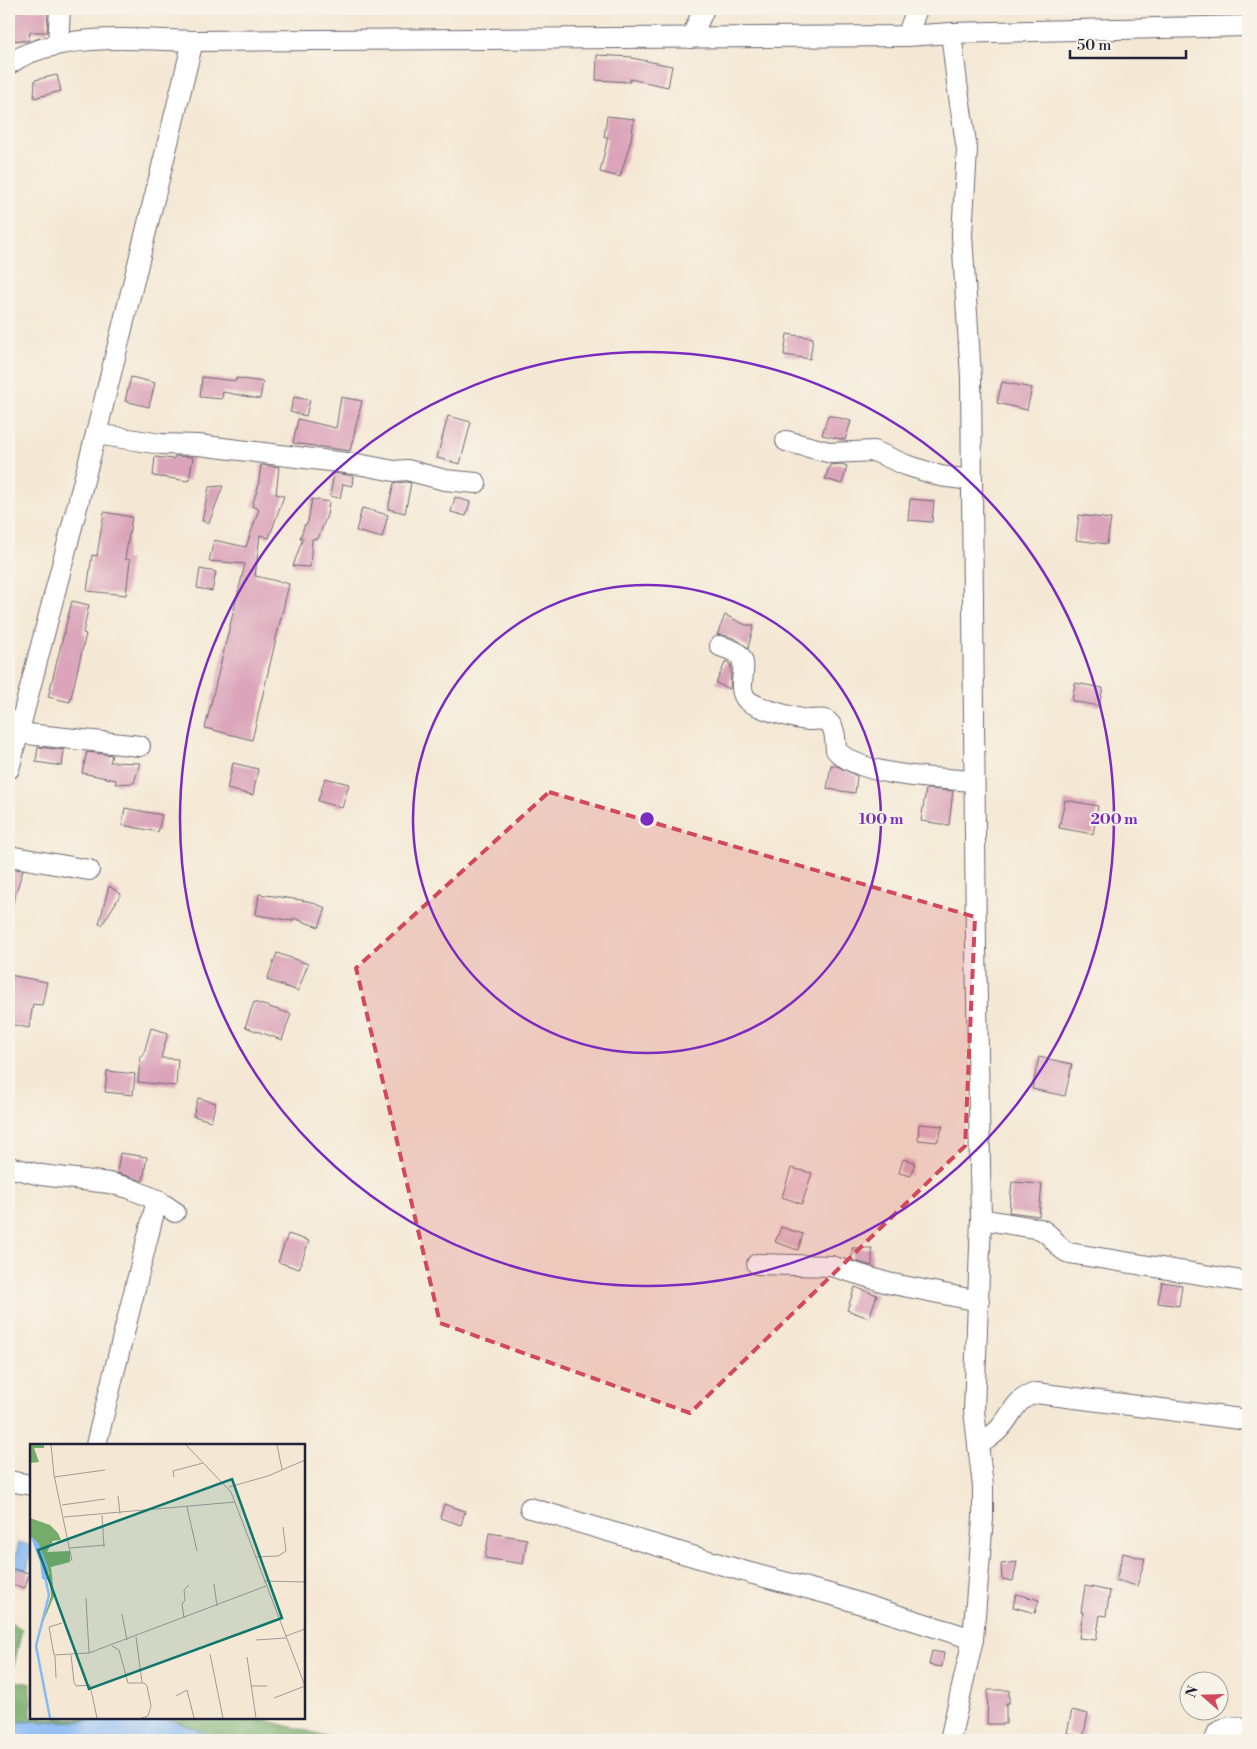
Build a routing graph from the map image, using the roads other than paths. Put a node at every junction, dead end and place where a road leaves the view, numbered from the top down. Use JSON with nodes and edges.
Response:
{"nodes":[{"id":1,"x":60,"y":9,"type":"edge"},
{"id":2,"x":704,"y":9,"type":"edge"},
{"id":3,"x":917,"y":9,"type":"edge"},
{"id":4,"x":1248,"y":26,"type":"edge"},
{"id":5,"x":951,"y":33,"type":"junction"},
{"id":6,"x":907,"y":36,"type":"junction"},
{"id":7,"x":692,"y":38,"type":"junction"},
{"id":8,"x":193,"y":41,"type":"junction"},
{"id":9,"x":58,"y":44,"type":"junction"},
{"id":10,"x":9,"y":64,"type":"edge"},
{"id":11,"x":96,"y":434,"type":"junction"},
{"id":12,"x":786,"y":441,"type":"dead end"},
{"id":13,"x":971,"y":480,"type":"junction"},
{"id":14,"x":476,"y":483,"type":"dead end"},
{"id":15,"x":720,"y":646,"type":"dead end"},
{"id":16,"x":18,"y":733,"type":"junction"},
{"id":17,"x":140,"y":746,"type":"dead end"},
{"id":18,"x":9,"y":770,"type":"edge"},
{"id":19,"x":974,"y":781,"type":"junction"},
{"id":20,"x":9,"y":856,"type":"edge"},
{"id":21,"x":89,"y":870,"type":"dead end"},
{"id":22,"x":9,"y":1167,"type":"edge"},
{"id":23,"x":156,"y":1200,"type":"junction"},
{"id":24,"x":175,"y":1212,"type":"dead end"},
{"id":25,"x":981,"y":1219,"type":"junction"},
{"id":26,"x":757,"y":1264,"type":"dead end"},
{"id":27,"x":1248,"y":1282,"type":"edge"},
{"id":28,"x":979,"y":1301,"type":"junction"},
{"id":29,"x":1248,"y":1420,"type":"edge"},
{"id":30,"x":96,"y":1444,"type":"edge"},
{"id":31,"x":978,"y":1446,"type":"junction"},
{"id":32,"x":9,"y":1481,"type":"edge"},
{"id":33,"x":30,"y":1485,"type":"edge"},
{"id":34,"x":530,"y":1508,"type":"dead end"},
{"id":35,"x":973,"y":1639,"type":"junction"},
{"id":36,"x":1248,"y":1728,"type":"edge"},
{"id":37,"x":950,"y":1740,"type":"edge"},
{"id":38,"x":1215,"y":1740,"type":"edge"}],
"edges":[{"from":1,"to":9,"type":"street"},
{"from":2,"to":7,"type":"street"},
{"from":3,"to":6,"type":"street"},
{"from":4,"to":5,"type":"street"},
{"from":5,"to":6,"type":"street"},
{"from":5,"to":13,"type":"street"},
{"from":6,"to":7,"type":"street"},
{"from":7,"to":8,"type":"street"},
{"from":8,"to":9,"type":"street"},
{"from":8,"to":11,"type":"street"},
{"from":9,"to":10,"type":"street"},
{"from":11,"to":14,"type":"street"},
{"from":11,"to":16,"type":"street"},
{"from":12,"to":13,"type":"street"},
{"from":13,"to":19,"type":"street"},
{"from":15,"to":19,"type":"street"},
{"from":16,"to":17,"type":"street"},
{"from":16,"to":18,"type":"street"},
{"from":19,"to":25,"type":"street"},
{"from":20,"to":21,"type":"street"},
{"from":22,"to":23,"type":"street"},
{"from":23,"to":24,"type":"street"},
{"from":23,"to":30,"type":"street"},
{"from":25,"to":27,"type":"street"},
{"from":25,"to":28,"type":"street"},
{"from":26,"to":28,"type":"street"},
{"from":28,"to":31,"type":"street"},
{"from":29,"to":31,"type":"street"},
{"from":31,"to":35,"type":"street"},
{"from":32,"to":33,"type":"street"},
{"from":34,"to":35,"type":"street"},
{"from":35,"to":37,"type":"street"},
{"from":36,"to":38,"type":"street"}]}
